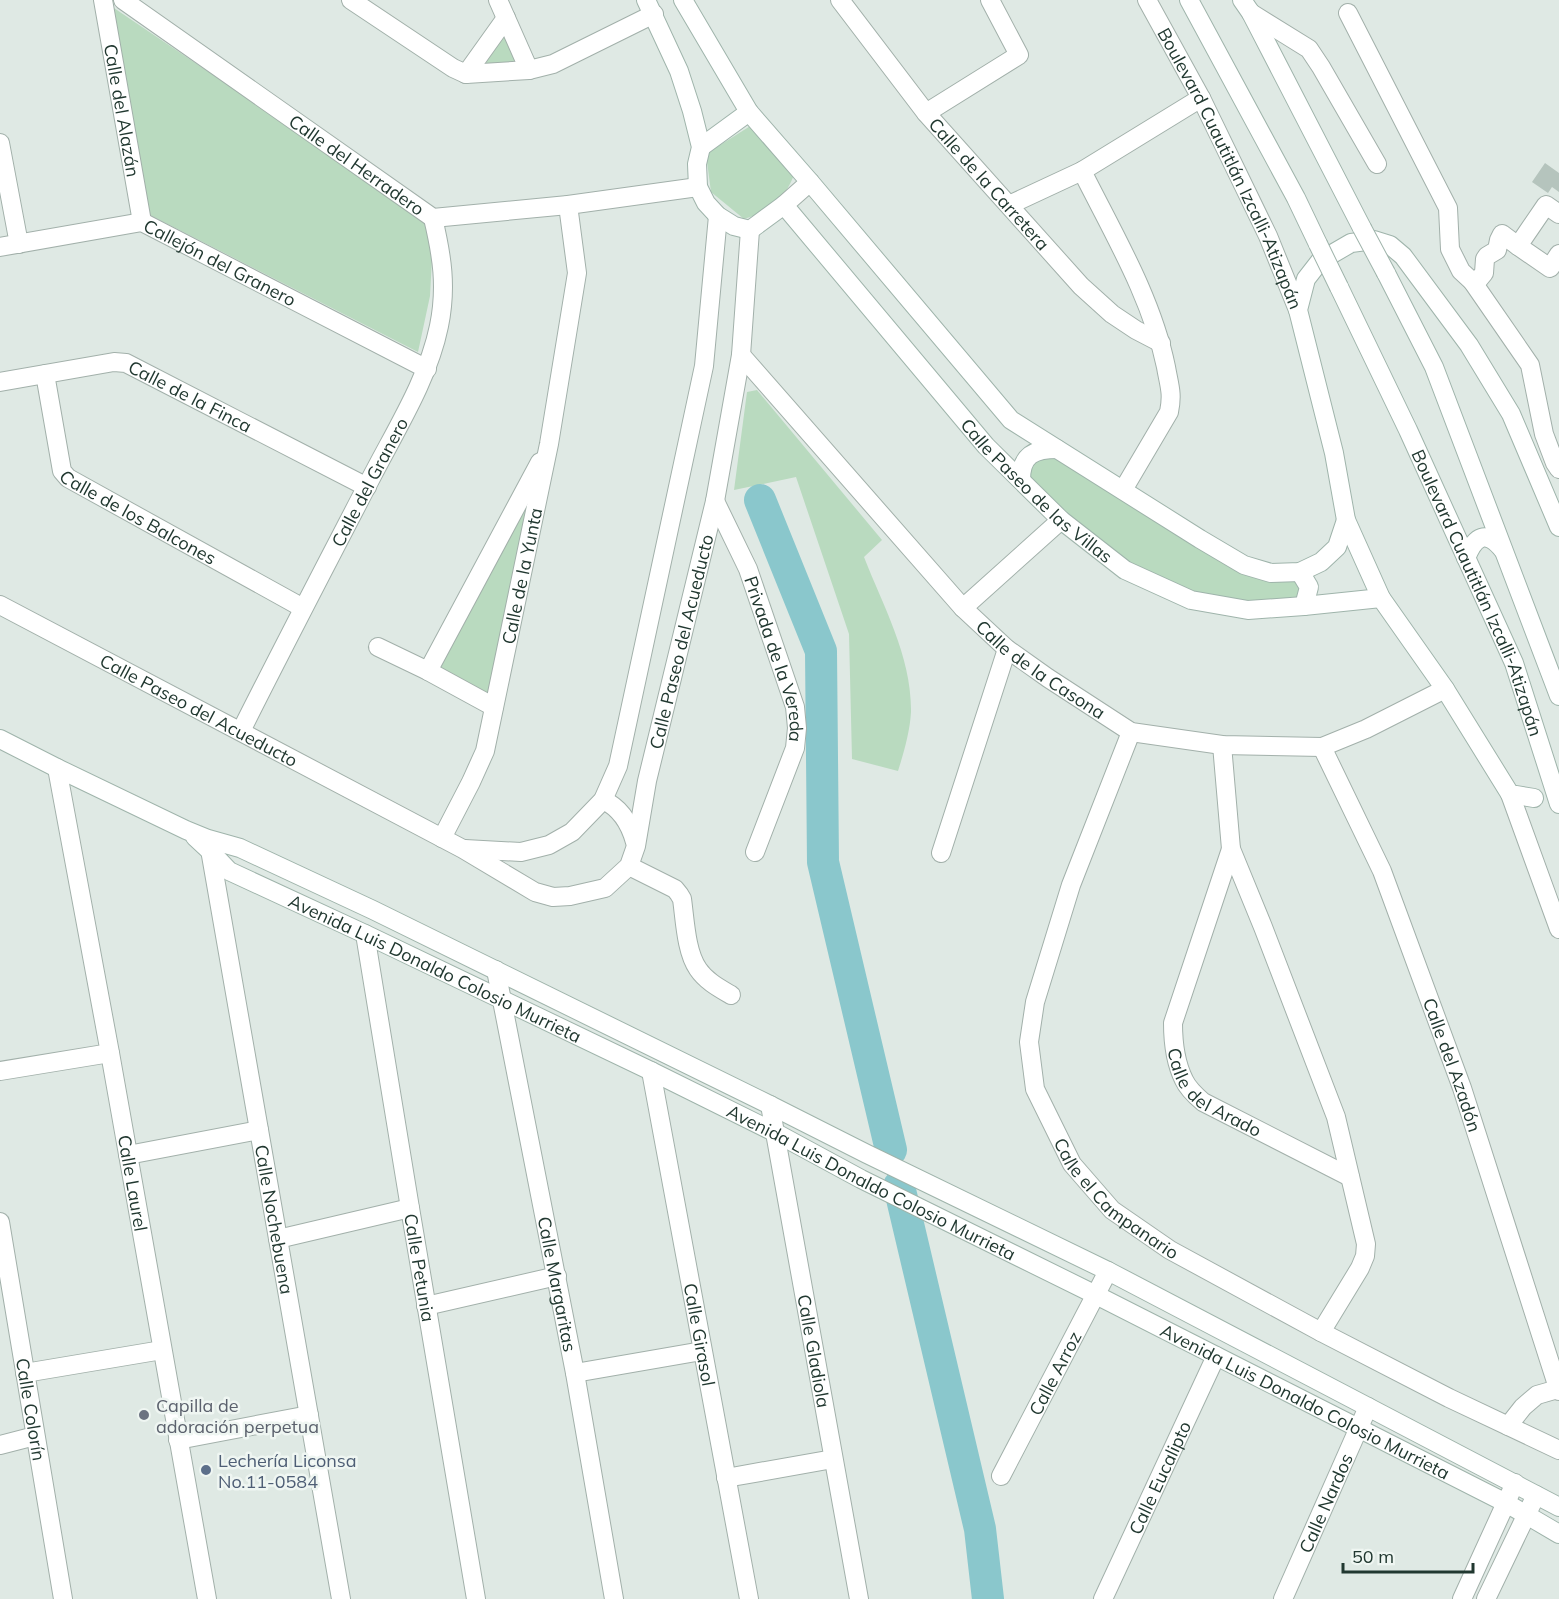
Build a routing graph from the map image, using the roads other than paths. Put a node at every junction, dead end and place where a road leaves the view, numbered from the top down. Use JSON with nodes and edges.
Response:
{"nodes":[{"id":1,"x":104,"y":0,"type":"edge"},
{"id":2,"x":123,"y":0,"type":"edge"},
{"id":3,"x":351,"y":0,"type":"edge"},
{"id":4,"x":498,"y":0,"type":"edge"},
{"id":5,"x":683,"y":0,"type":"edge"},
{"id":6,"x":840,"y":0,"type":"edge"},
{"id":7,"x":990,"y":0,"type":"edge"},
{"id":8,"x":1147,"y":0,"type":"edge"},
{"id":9,"x":1189,"y":0,"type":"edge"},
{"id":10,"x":650,"y":7,"type":"edge"},
{"id":11,"x":1247,"y":7,"type":"edge"},
{"id":12,"x":1348,"y":13,"type":"dead end"},
{"id":13,"x":506,"y":18,"type":"junction"},
{"id":14,"x":529,"y":70,"type":"junction"},
{"id":15,"x":466,"y":74,"type":"junction"},
{"id":16,"x":1201,"y":98,"type":"junction"},
{"id":17,"x":748,"y":112,"type":"junction"},
{"id":18,"x":926,"y":113,"type":"junction"},
{"id":19,"x":0,"y":143,"type":"edge"},
{"id":20,"x":701,"y":147,"type":"junction"},
{"id":21,"x":1377,"y":164,"type":"dead end"},
{"id":22,"x":1082,"y":171,"type":"junction"},
{"id":23,"x":810,"y":182,"type":"junction"},
{"id":24,"x":698,"y":187,"type":"junction"},
{"id":25,"x":568,"y":205,"type":"junction"},
{"id":26,"x":784,"y":205,"type":"junction"},
{"id":27,"x":1009,"y":205,"type":"junction"},
{"id":28,"x":1559,"y":214,"type":"edge"},
{"id":29,"x":718,"y":216,"type":"junction"},
{"id":30,"x":433,"y":218,"type":"junction"},
{"id":31,"x":142,"y":222,"type":"junction"},
{"id":32,"x":750,"y":230,"type":"junction"},
{"id":33,"x":19,"y":244,"type":"junction"},
{"id":34,"x":1518,"y":246,"type":"junction"},
{"id":35,"x":0,"y":247,"type":"edge"},
{"id":36,"x":1559,"y":255,"type":"edge"},
{"id":37,"x":1472,"y":281,"type":"junction"},
{"id":38,"x":1298,"y":310,"type":"junction"},
{"id":39,"x":1161,"y":343,"type":"junction"},
{"id":40,"x":741,"y":355,"type":"junction"},
{"id":41,"x":427,"y":369,"type":"junction"},
{"id":42,"x":45,"y":374,"type":"junction"},
{"id":43,"x":0,"y":382,"type":"edge"},
{"id":44,"x":549,"y":444,"type":"junction"},
{"id":45,"x":1057,"y":449,"type":"junction"},
{"id":46,"x":1559,"y":469,"type":"edge"},
{"id":47,"x":1021,"y":480,"type":"junction"},
{"id":48,"x":367,"y":487,"type":"junction"},
{"id":49,"x":1123,"y":490,"type":"junction"},
{"id":50,"x":716,"y":501,"type":"junction"},
{"id":51,"x":1061,"y":520,"type":"junction"},
{"id":52,"x":1346,"y":520,"type":"junction"},
{"id":53,"x":1559,"y":527,"type":"edge"},
{"id":54,"x":1504,"y":551,"type":"junction"},
{"id":55,"x":1466,"y":558,"type":"junction"},
{"id":56,"x":1300,"y":572,"type":"junction"},
{"id":57,"x":1381,"y":598,"type":"junction"},
{"id":58,"x":0,"y":605,"type":"edge"},
{"id":59,"x":1304,"y":606,"type":"junction"},
{"id":60,"x":303,"y":608,"type":"junction"},
{"id":61,"x":963,"y":608,"type":"junction"},
{"id":62,"x":378,"y":647,"type":"dead end"},
{"id":63,"x":1007,"y":649,"type":"junction"},
{"id":64,"x":428,"y":671,"type":"junction"},
{"id":65,"x":1445,"y":689,"type":"junction"},
{"id":66,"x":1559,"y":696,"type":"edge"},
{"id":67,"x":494,"y":707,"type":"junction"},
{"id":68,"x":242,"y":731,"type":"junction"},
{"id":69,"x":1131,"y":732,"type":"junction"},
{"id":70,"x":0,"y":739,"type":"edge"},
{"id":71,"x":1222,"y":745,"type":"junction"},
{"id":72,"x":1322,"y":747,"type":"junction"},
{"id":73,"x":57,"y":768,"type":"junction"},
{"id":74,"x":1510,"y":794,"type":"junction"},
{"id":75,"x":1534,"y":798,"type":"dead end"},
{"id":76,"x":603,"y":800,"type":"junction"},
{"id":77,"x":1559,"y":804,"type":"edge"},
{"id":78,"x":442,"y":838,"type":"junction"},
{"id":79,"x":209,"y":845,"type":"junction"},
{"id":80,"x":636,"y":846,"type":"junction"},
{"id":81,"x":463,"y":849,"type":"junction"},
{"id":82,"x":1231,"y":849,"type":"junction"},
{"id":83,"x":755,"y":852,"type":"dead end"},
{"id":84,"x":941,"y":853,"type":"dead end"},
{"id":85,"x":629,"y":866,"type":"junction"},
{"id":86,"x":1559,"y":928,"type":"edge"},
{"id":87,"x":365,"y":934,"type":"junction"},
{"id":88,"x":496,"y":970,"type":"junction"},
{"id":89,"x":731,"y":995,"type":"dead end"},
{"id":90,"x":501,"y":998,"type":"junction"},
{"id":91,"x":110,"y":1053,"type":"junction"},
{"id":92,"x":0,"y":1071,"type":"edge"},
{"id":93,"x":651,"y":1071,"type":"junction"},
{"id":94,"x":770,"y":1105,"type":"junction"},
{"id":95,"x":259,"y":1130,"type":"junction"},
{"id":96,"x":776,"y":1133,"type":"junction"},
{"id":97,"x":867,"y":1154,"type":"junction"},
{"id":98,"x":128,"y":1155,"type":"junction"},
{"id":99,"x":1350,"y":1177,"type":"junction"},
{"id":100,"x":861,"y":1179,"type":"junction"},
{"id":101,"x":410,"y":1208,"type":"junction"},
{"id":102,"x":0,"y":1222,"type":"edge"},
{"id":103,"x":278,"y":1239,"type":"junction"},
{"id":104,"x":1108,"y":1271,"type":"junction"},
{"id":105,"x":557,"y":1276,"type":"junction"},
{"id":106,"x":1096,"y":1295,"type":"junction"},
{"id":107,"x":426,"y":1306,"type":"junction"},
{"id":108,"x":1322,"y":1332,"type":"junction"},
{"id":109,"x":162,"y":1350,"type":"junction"},
{"id":110,"x":702,"y":1351,"type":"junction"},
{"id":111,"x":1216,"y":1356,"type":"junction"},
{"id":112,"x":575,"y":1372,"type":"junction"},
{"id":113,"x":25,"y":1373,"type":"junction"},
{"id":114,"x":1559,"y":1390,"type":"edge"},
{"id":115,"x":1368,"y":1407,"type":"junction"},
{"id":116,"x":309,"y":1415,"type":"junction"},
{"id":117,"x":1508,"y":1426,"type":"junction"},
{"id":118,"x":1359,"y":1430,"type":"junction"},
{"id":119,"x":36,"y":1436,"type":"junction"},
{"id":120,"x":178,"y":1440,"type":"junction"},
{"id":121,"x":0,"y":1445,"type":"edge"},
{"id":122,"x":1559,"y":1450,"type":"edge"},
{"id":123,"x":833,"y":1459,"type":"junction"},
{"id":124,"x":1001,"y":1476,"type":"dead end"},
{"id":125,"x":726,"y":1478,"type":"junction"},
{"id":126,"x":1515,"y":1483,"type":"junction"},
{"id":127,"x":1536,"y":1495,"type":"junction"},
{"id":128,"x":1506,"y":1503,"type":"junction"},
{"id":129,"x":1559,"y":1507,"type":"edge"},
{"id":130,"x":1527,"y":1516,"type":"junction"},
{"id":131,"x":1559,"y":1533,"type":"edge"},
{"id":132,"x":63,"y":1599,"type":"edge"},
{"id":133,"x":207,"y":1599,"type":"edge"},
{"id":134,"x":341,"y":1599,"type":"edge"},
{"id":135,"x":476,"y":1599,"type":"edge"},
{"id":136,"x":614,"y":1599,"type":"edge"},
{"id":137,"x":749,"y":1599,"type":"edge"},
{"id":138,"x":859,"y":1599,"type":"edge"},
{"id":139,"x":1103,"y":1599,"type":"edge"},
{"id":140,"x":1283,"y":1599,"type":"edge"},
{"id":141,"x":1462,"y":1599,"type":"edge"},
{"id":142,"x":1486,"y":1599,"type":"edge"}],
"edges":[{"from":1,"to":31,"type":"street","name":"Calle del Alazán"},
{"from":2,"to":30,"type":"street","name":"Calle del Herradero"},
{"from":3,"to":15,"type":"street"},
{"from":4,"to":13,"type":"street"},
{"from":5,"to":17,"type":"street","name":"Calle Paseo de las Villas"},
{"from":6,"to":18,"type":"street","name":"Calle de la Carretera"},
{"from":7,"to":18,"type":"street"},
{"from":8,"to":16,"type":"street","name":"Boulevard Cuautitlán Izcalli-Atizapán"},
{"from":9,"to":55,"type":"street","name":"Boulevard Cuautitlán Izcalli-Atizapán","bridge":true},
{"from":10,"to":14,"type":"street"},
{"from":10,"to":20,"type":"street"},
{"from":11,"to":21,"type":"street"},
{"from":11,"to":54,"type":"street","name":"Boulevard Cuautitlán Izcalli-Atizapán","bridge":true},
{"from":12,"to":37,"type":"street"},
{"from":13,"to":14,"type":"street"},
{"from":13,"to":15,"type":"street"},
{"from":14,"to":15,"type":"street"},
{"from":16,"to":22,"type":"street"},
{"from":16,"to":38,"type":"street","name":"Boulevard Cuautitlán Izcalli-Atizapán"},
{"from":17,"to":20,"type":"street"},
{"from":17,"to":23,"type":"street","name":"Calle Paseo de las Villas"},
{"from":18,"to":27,"type":"street","name":"Calle de la Carretera"},
{"from":19,"to":33,"type":"street"},
{"from":20,"to":24,"type":"street"},
{"from":22,"to":27,"type":"street"},
{"from":22,"to":39,"type":"street"},
{"from":23,"to":26,"type":"street"},
{"from":23,"to":45,"type":"street","name":"Calle Paseo de las Villas"},
{"from":24,"to":25,"type":"street","name":"Calle del Herradero"},
{"from":24,"to":29,"type":"street"},
{"from":25,"to":30,"type":"street","name":"Calle del Herradero"},
{"from":25,"to":44,"type":"street","name":"Calle de la Yunta"},
{"from":26,"to":32,"type":"street"},
{"from":26,"to":47,"type":"street","name":"Calle Paseo de las Villas"},
{"from":27,"to":39,"type":"street","name":"Calle de la Carretera"},
{"from":28,"to":34,"type":"street"},
{"from":29,"to":32,"type":"street"},
{"from":29,"to":76,"type":"street","name":"Calle Paseo del Acueducto"},
{"from":30,"to":41,"type":"street","name":"Calle del Granero"},
{"from":31,"to":33,"type":"street","name":"Callejón del Granero"},
{"from":31,"to":41,"type":"street","name":"Callejón del Granero"},
{"from":32,"to":40,"type":"street","name":"Calle Paseo del Acueducto"},
{"from":33,"to":35,"type":"street","name":"Callejón del Granero"},
{"from":34,"to":36,"type":"street"},
{"from":34,"to":37,"type":"street"},
{"from":37,"to":46,"type":"street"},
{"from":38,"to":52,"type":"street","name":"Boulevard Cuautitlán Izcalli-Atizapán"},
{"from":38,"to":53,"type":"street"},
{"from":39,"to":49,"type":"street"},
{"from":40,"to":50,"type":"street","name":"Calle Paseo del Acueducto"},
{"from":40,"to":61,"type":"street","name":"Calle de la Casona"},
{"from":41,"to":48,"type":"street","name":"Calle del Granero"},
{"from":42,"to":43,"type":"street","name":"Calle de la Finca"},
{"from":42,"to":48,"type":"street","name":"Calle de la Finca"},
{"from":42,"to":60,"type":"street","name":"Calle de los Balcones"},
{"from":44,"to":64,"type":"street","name":"Calle de la Yunta"},
{"from":44,"to":67,"type":"street","name":"Calle de la Yunta"},
{"from":45,"to":47,"type":"street"},
{"from":45,"to":49,"type":"street","name":"Calle Paseo de las Villas"},
{"from":47,"to":51,"type":"street","name":"Calle Paseo de las Villas"},
{"from":48,"to":60,"type":"street","name":"Calle del Granero"},
{"from":49,"to":56,"type":"street","name":"Calle Paseo de las Villas"},
{"from":50,"to":80,"type":"street","name":"Calle Paseo del Acueducto"},
{"from":50,"to":83,"type":"street","name":"Privada de la Vereda"},
{"from":51,"to":59,"type":"street","name":"Calle Paseo de las Villas"},
{"from":51,"to":61,"type":"street"},
{"from":52,"to":56,"type":"street","name":"Calle Paseo de las Villas"},
{"from":52,"to":57,"type":"street","name":"Boulevard Cuautitlán Izcalli-Atizapán"},
{"from":54,"to":55,"type":"street"},
{"from":54,"to":66,"type":"street","name":"Boulevard Cuautitlán Izcalli-Atizapán"},
{"from":55,"to":77,"type":"street","name":"Boulevard Cuautitlán Izcalli-Atizapán"},
{"from":56,"to":59,"type":"street"},
{"from":57,"to":59,"type":"street","name":"Calle Paseo de las Villas"},
{"from":57,"to":65,"type":"street","name":"Boulevard Cuautitlán Izcalli-Atizapán"},
{"from":58,"to":68,"type":"street","name":"Calle Paseo del Acueducto"},
{"from":60,"to":68,"type":"street","name":"Calle del Granero"},
{"from":61,"to":63,"type":"street","name":"Calle de la Casona"},
{"from":62,"to":64,"type":"street"},
{"from":63,"to":69,"type":"street","name":"Calle de la Casona"},
{"from":63,"to":84,"type":"street"},
{"from":64,"to":67,"type":"street"},
{"from":65,"to":72,"type":"street","name":"Calle de la Casona"},
{"from":65,"to":74,"type":"street","name":"Boulevard Cuautitlán Izcalli-Atizapán"},
{"from":67,"to":78,"type":"street","name":"Calle de la Yunta"},
{"from":68,"to":78,"type":"street","name":"Calle Paseo del Acueducto"},
{"from":69,"to":71,"type":"street","name":"Calle de la Casona"},
{"from":69,"to":108,"type":"street","name":"Calle el Campanario"},
{"from":70,"to":73,"type":"street","name":"Avenida Luis Donaldo Colosio Murrieta"},
{"from":71,"to":72,"type":"street","name":"Calle de la Casona"},
{"from":71,"to":82,"type":"street","name":"Calle del Arado"},
{"from":72,"to":114,"type":"street","name":"Calle del Azadón"},
{"from":73,"to":79,"type":"street","name":"Avenida Luis Donaldo Colosio Murrieta"},
{"from":73,"to":91,"type":"street","name":"Calle Laurel"},
{"from":74,"to":75,"type":"street"},
{"from":74,"to":86,"type":"street","name":"Boulevard Cuautitlán Izcalli-Atizapán"},
{"from":76,"to":80,"type":"street"},
{"from":76,"to":81,"type":"street","name":"Calle Paseo del Acueducto"},
{"from":78,"to":81,"type":"street","name":"Calle Paseo del Acueducto"},
{"from":79,"to":87,"type":"street","name":"Avenida Luis Donaldo Colosio Murrieta"},
{"from":79,"to":88,"type":"street","name":"Avenida Luis Donaldo Colosio Murrieta"},
{"from":79,"to":95,"type":"street","name":"Calle Nochebuena"},
{"from":80,"to":85,"type":"street","name":"Calle Paseo del Acueducto"},
{"from":81,"to":85,"type":"street","name":"Calle Paseo del Acueducto"},
{"from":82,"to":99,"type":"street","name":"Calle del Arado"},
{"from":82,"to":99,"type":"street","name":"Calle del Arado"},
{"from":85,"to":89,"type":"street"},
{"from":87,"to":90,"type":"street","name":"Avenida Luis Donaldo Colosio Murrieta"},
{"from":87,"to":101,"type":"street","name":"Calle Petunia"},
{"from":88,"to":90,"type":"street","name":"Calle Margaritas"},
{"from":88,"to":94,"type":"street","name":"Avenida Luis Donaldo Colosio Murrieta"},
{"from":90,"to":93,"type":"street","name":"Avenida Luis Donaldo Colosio Murrieta"},
{"from":90,"to":105,"type":"street","name":"Calle Margaritas"},
{"from":91,"to":92,"type":"street"},
{"from":91,"to":98,"type":"street","name":"Calle Laurel"},
{"from":93,"to":96,"type":"street","name":"Avenida Luis Donaldo Colosio Murrieta"},
{"from":93,"to":110,"type":"street","name":"Calle Girasol"},
{"from":94,"to":96,"type":"street","name":"Calle Gladiola"},
{"from":94,"to":97,"type":"street","name":"Avenida Luis Donaldo Colosio Murrieta"},
{"from":95,"to":98,"type":"street"},
{"from":95,"to":103,"type":"street","name":"Calle Nochebuena"},
{"from":96,"to":100,"type":"street","name":"Avenida Luis Donaldo Colosio Murrieta"},
{"from":96,"to":123,"type":"street","name":"Calle Gladiola"},
{"from":97,"to":100,"type":"street"},
{"from":97,"to":104,"type":"street","name":"Avenida Luis Donaldo Colosio Murrieta"},
{"from":98,"to":109,"type":"street","name":"Calle Laurel"},
{"from":99,"to":108,"type":"street","name":"Calle del Arado"},
{"from":100,"to":106,"type":"street","name":"Avenida Luis Donaldo Colosio Murrieta"},
{"from":101,"to":103,"type":"street"},
{"from":101,"to":107,"type":"street","name":"Calle Petunia"},
{"from":102,"to":113,"type":"street","name":"Calle Colorín"},
{"from":103,"to":116,"type":"street","name":"Calle Nochebuena"},
{"from":104,"to":106,"type":"street","name":"Calle Arroz"},
{"from":104,"to":115,"type":"street","name":"Avenida Luis Donaldo Colosio Murrieta"},
{"from":105,"to":107,"type":"street"},
{"from":105,"to":112,"type":"street","name":"Calle Margaritas"},
{"from":106,"to":111,"type":"street","name":"Avenida Luis Donaldo Colosio Murrieta"},
{"from":106,"to":124,"type":"street","name":"Calle Arroz"},
{"from":107,"to":135,"type":"street","name":"Calle Petunia"},
{"from":108,"to":117,"type":"street","name":"Calle el Campanario"},
{"from":109,"to":113,"type":"street"},
{"from":109,"to":120,"type":"street","name":"Calle Laurel"},
{"from":110,"to":112,"type":"street"},
{"from":110,"to":125,"type":"street","name":"Calle Girasol"},
{"from":111,"to":118,"type":"street","name":"Avenida Luis Donaldo Colosio Murrieta"},
{"from":111,"to":139,"type":"street","name":"Calle Eucalipto"},
{"from":112,"to":136,"type":"street","name":"Calle Margaritas"},
{"from":113,"to":119,"type":"street","name":"Calle Colorín"},
{"from":114,"to":117,"type":"street"},
{"from":115,"to":118,"type":"street","name":"Calle Nardos"},
{"from":115,"to":126,"type":"street","name":"Avenida Luis Donaldo Colosio Murrieta"},
{"from":116,"to":120,"type":"street"},
{"from":116,"to":134,"type":"street","name":"Calle Nochebuena"},
{"from":117,"to":122,"type":"street","name":"Calle el Campanario"},
{"from":118,"to":128,"type":"street","name":"Avenida Luis Donaldo Colosio Murrieta"},
{"from":118,"to":140,"type":"street","name":"Calle Nardos"},
{"from":119,"to":121,"type":"street"},
{"from":119,"to":132,"type":"street","name":"Calle Colorín"},
{"from":120,"to":133,"type":"street","name":"Calle Laurel"},
{"from":123,"to":125,"type":"street"},
{"from":123,"to":138,"type":"street","name":"Calle Gladiola"},
{"from":125,"to":137,"type":"street","name":"Calle Girasol"},
{"from":126,"to":127,"type":"street","name":"Avenida Luis Donaldo Colosio Murrieta"},
{"from":126,"to":128,"type":"street"},
{"from":127,"to":129,"type":"street","name":"Avenida Luis Donaldo Colosio Murrieta"},
{"from":127,"to":130,"type":"street"},
{"from":128,"to":130,"type":"street","name":"Avenida Luis Donaldo Colosio Murrieta"},
{"from":128,"to":141,"type":"street"},
{"from":130,"to":131,"type":"street","name":"Avenida Luis Donaldo Colosio Murrieta"},
{"from":130,"to":142,"type":"street"}]}
